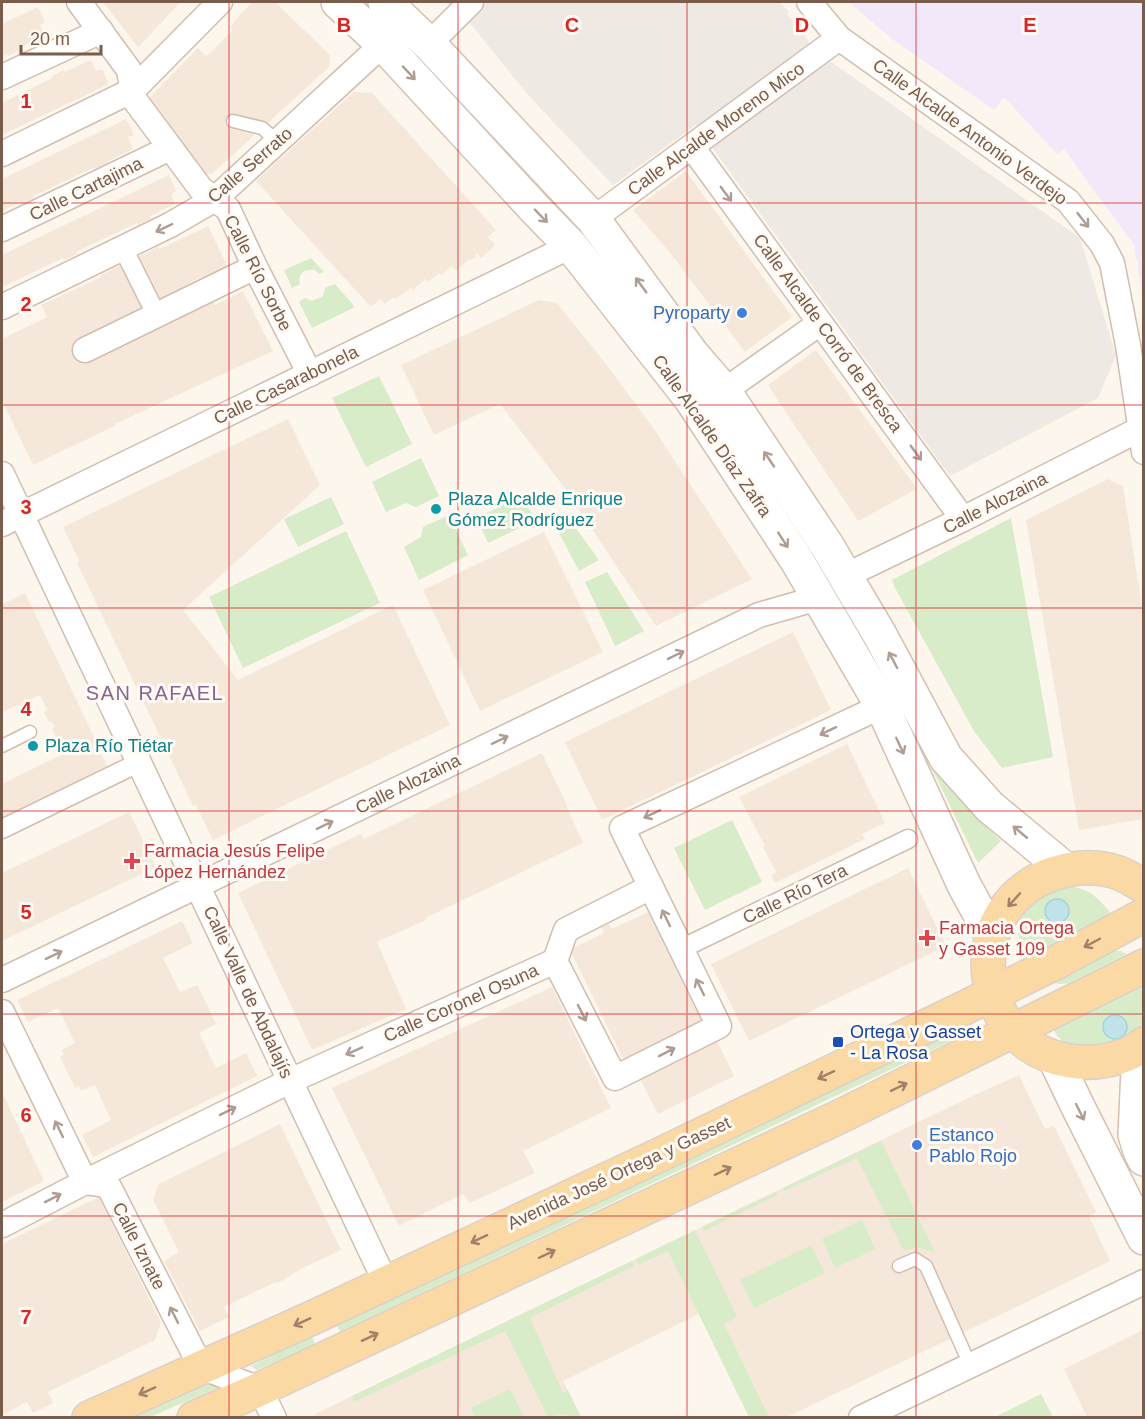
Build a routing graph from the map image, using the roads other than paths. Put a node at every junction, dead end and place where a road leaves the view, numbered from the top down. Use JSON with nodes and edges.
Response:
{"nodes":[{"id":1,"x":80,"y":2,"type":"edge"},
{"id":2,"x":220,"y":2,"type":"edge"},
{"id":3,"x":338,"y":2,"type":"edge"},
{"id":4,"x":385,"y":2,"type":"edge"},
{"id":5,"x":471,"y":2,"type":"edge"},
{"id":6,"x":809,"y":2,"type":"edge"},
{"id":7,"x":101,"y":31,"type":"junction"},
{"id":8,"x":839,"y":38,"type":"junction"},
{"id":9,"x":383,"y":44,"type":"junction"},
{"id":10,"x":429,"y":44,"type":"junction"},
{"id":11,"x":2,"y":78,"type":"edge"},
{"id":12,"x":133,"y":90,"type":"junction"},
{"id":13,"x":233,"y":121,"type":"dead end"},
{"id":14,"x":278,"y":142,"type":"junction"},
{"id":15,"x":692,"y":147,"type":"junction"},
{"id":16,"x":170,"y":148,"type":"junction"},
{"id":17,"x":2,"y":154,"type":"edge"},
{"id":18,"x":215,"y":199,"type":"junction"},
{"id":19,"x":594,"y":219,"type":"junction"},
{"id":20,"x":2,"y":229,"type":"edge"},
{"id":21,"x":571,"y":246,"type":"junction"},
{"id":22,"x":123,"y":248,"type":"junction"},
{"id":23,"x":255,"y":267,"type":"junction"},
{"id":24,"x":2,"y":307,"type":"edge"},
{"id":25,"x":157,"y":316,"type":"junction"},
{"id":26,"x":820,"y":323,"type":"junction"},
{"id":27,"x":85,"y":350,"type":"dead end"},
{"id":28,"x":310,"y":374,"type":"junction"},
{"id":29,"x":724,"y":391,"type":"junction"},
{"id":30,"x":1142,"y":436,"type":"edge"},
{"id":31,"x":2,"y":474,"type":"edge"},
{"id":32,"x":963,"y":519,"type":"junction"},
{"id":33,"x":11,"y":520,"type":"edge"},
{"id":34,"x":845,"y":576,"type":"junction"},
{"id":35,"x":819,"y":598,"type":"junction"},
{"id":36,"x":882,"y":706,"type":"junction"},
{"id":37,"x":30,"y":732,"type":"dead end"},
{"id":38,"x":2,"y":746,"type":"edge"},
{"id":39,"x":138,"y":763,"type":"junction"},
{"id":40,"x":2,"y":829,"type":"edge"},
{"id":41,"x":908,"y":839,"type":"dead end"},
{"id":42,"x":1065,"y":869,"type":"junction"},
{"id":43,"x":197,"y":886,"type":"junction"},
{"id":44,"x":1143,"y":886,"type":"edge"},
{"id":45,"x":651,"y":887,"type":"junction"},
{"id":46,"x":1143,"y":915,"type":"edge"},
{"id":47,"x":992,"y":936,"type":"junction"},
{"id":48,"x":681,"y":949,"type":"junction"},
{"id":49,"x":555,"y":961,"type":"junction"},
{"id":50,"x":1143,"y":966,"type":"edge"},
{"id":51,"x":2,"y":980,"type":"edge"},
{"id":52,"x":992,"y":994,"type":"junction"},
{"id":53,"x":2,"y":1012,"type":"edge"},
{"id":54,"x":1013,"y":1031,"type":"junction"},
{"id":55,"x":1141,"y":1046,"type":"edge"},
{"id":56,"x":1055,"y":1059,"type":"junction"},
{"id":57,"x":290,"y":1081,"type":"junction"},
{"id":58,"x":1143,"y":1159,"type":"edge"},
{"id":59,"x":85,"y":1182,"type":"junction"},
{"id":60,"x":2,"y":1225,"type":"edge"},
{"id":61,"x":1143,"y":1238,"type":"edge"},
{"id":62,"x":899,"y":1266,"type":"dead end"},
{"id":63,"x":1143,"y":1282,"type":"edge"},
{"id":64,"x":386,"y":1283,"type":"junction"},
{"id":65,"x":970,"y":1365,"type":"junction"},
{"id":66,"x":201,"y":1367,"type":"junction"},
{"id":67,"x":260,"y":1389,"type":"junction"},
{"id":68,"x":89,"y":1418,"type":"edge"},
{"id":69,"x":194,"y":1418,"type":"edge"},
{"id":70,"x":274,"y":1418,"type":"edge"},
{"id":71,"x":861,"y":1418,"type":"edge"}],
"edges":[{"from":1,"to":7,"type":"street","name":"Calle Río Sorbe"},
{"from":2,"to":12,"type":"street"},
{"from":3,"to":9,"type":"main road","name":"Calle Alcalde Díaz Zafra"},
{"from":4,"to":10,"type":"main road","name":"Calle Alcalde Díaz Zafra"},
{"from":5,"to":10,"type":"street"},
{"from":6,"to":8,"type":"street","name":"Calle Alcalde Antonio Verdejo"},
{"from":7,"to":11,"type":"street"},
{"from":7,"to":12,"type":"street","name":"Calle Río Sorbe"},
{"from":8,"to":15,"type":"street","name":"Calle Alcalde Moreno Mico"},
{"from":8,"to":30,"type":"street","name":"Calle Alcalde Antonio Verdejo","one_way":true},
{"from":9,"to":14,"type":"street","name":"Calle Serrato"},
{"from":9,"to":21,"type":"main road","name":"Calle Alcalde Díaz Zafra","one_way":true},
{"from":10,"to":19,"type":"main road","name":"Calle Alcalde Díaz Zafra"},
{"from":12,"to":16,"type":"street","name":"Calle Río Sorbe"},
{"from":12,"to":17,"type":"street"},
{"from":13,"to":14,"type":"lane"},
{"from":14,"to":18,"type":"street","name":"Calle Serrato"},
{"from":15,"to":19,"type":"street","name":"Calle Alcalde Moreno Mico"},
{"from":15,"to":26,"type":"street","name":"Calle Alcalde Corró de Bresca","one_way":true},
{"from":16,"to":18,"type":"street","name":"Calle Río Sorbe"},
{"from":16,"to":20,"type":"street","name":"Calle Cartajima"},
{"from":18,"to":22,"type":"street","name":"Calle Serrato","one_way":true},
{"from":18,"to":23,"type":"street","name":"Calle Río Sorbe"},
{"from":29,"to":19,"type":"main road","name":"Calle Alcalde Díaz Zafra","one_way":true},
{"from":21,"to":28,"type":"street","name":"Calle Casarabonela"},
{"from":21,"to":35,"type":"main road","name":"Calle Alcalde Díaz Zafra","one_way":true},
{"from":22,"to":24,"type":"street","name":"Calle Serrato"},
{"from":22,"to":25,"type":"street"},
{"from":23,"to":25,"type":"street"},
{"from":23,"to":28,"type":"street","name":"Calle Río Sorbe"},
{"from":25,"to":27,"type":"street"},
{"from":26,"to":29,"type":"street"},
{"from":26,"to":32,"type":"street","name":"Calle Alcalde Corró de Bresca","one_way":true},
{"from":28,"to":33,"type":"street","name":"Calle Casarabonela"},
{"from":34,"to":29,"type":"main road","name":"Calle Alcalde Díaz Zafra","one_way":true},
{"from":30,"to":32,"type":"street","name":"Calle Alozaina"},
{"from":31,"to":33,"type":"street","name":"Calle Valle de Abdalajís"},
{"from":32,"to":34,"type":"street","name":"Calle Alozaina"},
{"from":33,"to":39,"type":"street","name":"Calle Valle de Abdalajís"},
{"from":42,"to":34,"type":"main road","name":"Calle Alcalde Díaz Zafra","one_way":true},
{"from":35,"to":36,"type":"main road","name":"Calle Alcalde Díaz Zafra"},
{"from":43,"to":35,"type":"street","name":"Calle Alozaina","one_way":true},
{"from":36,"to":45,"type":"street","one_way":true},
{"from":36,"to":47,"type":"main road","name":"Calle Alcalde Díaz Zafra","one_way":true},
{"from":37,"to":38,"type":"lane"},
{"from":39,"to":40,"type":"street"},
{"from":39,"to":43,"type":"street","name":"Calle Valle de Abdalajís"},
{"from":41,"to":48,"type":"street","name":"Calle Río Tera"},
{"from":42,"to":44,"type":"main road"},
{"from":42,"to":47,"type":"main road","one_way":true},
{"from":51,"to":43,"type":"street","name":"Calle Alozaina","one_way":true},
{"from":43,"to":57,"type":"street","name":"Calle Valle de Abdalajís"},
{"from":48,"to":45,"type":"street","one_way":true},
{"from":45,"to":49,"type":"street","name":"Calle Coronel Osuna"},
{"from":46,"to":52,"type":"main road","name":"Avenida José Ortega y Gasset","one_way":true},
{"from":47,"to":52,"type":"main road"},
{"from":49,"to":48,"type":"street","one_way":true},
{"from":49,"to":57,"type":"street","name":"Calle Coronel Osuna","one_way":true},
{"from":50,"to":54,"type":"main road"},
{"from":52,"to":54,"type":"main road"},
{"from":52,"to":64,"type":"main road","name":"Avenida José Ortega y Gasset","one_way":true},
{"from":59,"to":53,"type":"street","one_way":true},
{"from":54,"to":56,"type":"main road"},
{"from":67,"to":54,"type":"main road","one_way":true},
{"from":55,"to":56,"type":"main road"},
{"from":55,"to":58,"type":"main road"},
{"from":56,"to":61,"type":"main road","one_way":true},
{"from":59,"to":57,"type":"street","name":"Calle Coronel Osuna","one_way":true},
{"from":57,"to":64,"type":"street","name":"Calle Valle de Abdalajís"},
{"from":60,"to":59,"type":"street","name":"Calle Coronel Osuna","one_way":true},
{"from":66,"to":59,"type":"street","name":"Calle Iznate","one_way":true},
{"from":62,"to":65,"type":"lane"},
{"from":63,"to":65,"type":"street"},
{"from":64,"to":66,"type":"main road","name":"Avenida José Ortega y Gasset","one_way":true},
{"from":65,"to":71,"type":"street"},
{"from":66,"to":67,"type":"street"},
{"from":66,"to":68,"type":"main road","name":"Avenida José Ortega y Gasset","one_way":true},
{"from":67,"to":69,"type":"main road"},
{"from":67,"to":70,"type":"street"}]}
